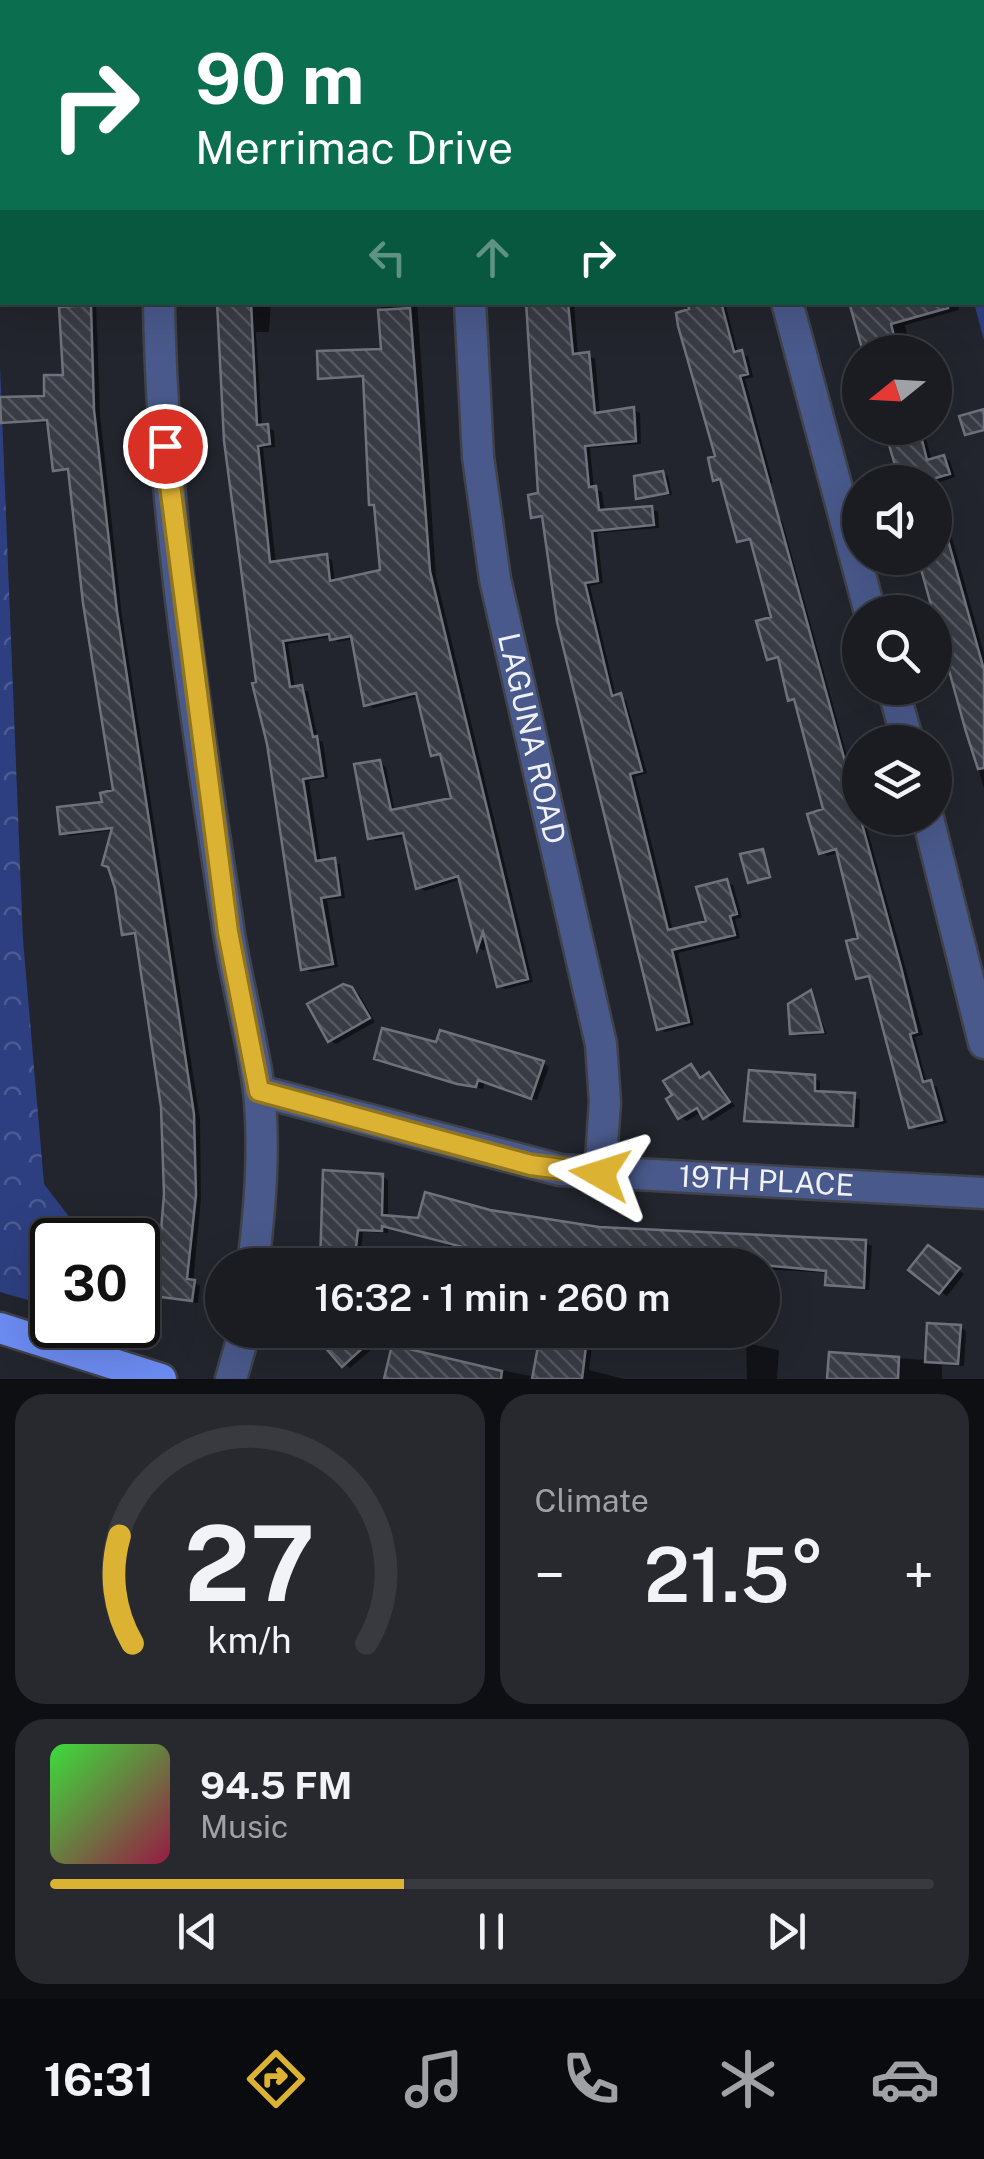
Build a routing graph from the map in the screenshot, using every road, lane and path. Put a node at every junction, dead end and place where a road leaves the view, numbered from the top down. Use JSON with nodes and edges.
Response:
{"nodes":[{"id":1,"x":159,"y":305,"type":"edge"},
{"id":2,"x":470,"y":305,"type":"edge"},
{"id":3,"x":787,"y":305,"type":"edge"},
{"id":4,"x":865,"y":595,"type":"edge"},
{"id":5,"x":932,"y":835,"type":"edge"},
{"id":6,"x":984,"y":1043,"type":"edge"},
{"id":7,"x":259,"y":1091,"type":"junction"},
{"id":8,"x":600,"y":1174,"type":"junction"},
{"id":9,"x":984,"y":1193,"type":"edge"},
{"id":10,"x":255,"y":1248,"type":"edge"},
{"id":11,"x":0,"y":1328,"type":"edge"},
{"id":12,"x":240,"y":1348,"type":"edge"},
{"id":13,"x":162,"y":1379,"type":"edge"},
{"id":14,"x":232,"y":1379,"type":"edge"}],
"edges":[{"from":1,"to":7,"type":"street"},
{"from":2,"to":8,"type":"street","name":"LAGUNA ROAD"},
{"from":3,"to":4,"type":"street"},
{"from":5,"to":6,"type":"street"},
{"from":7,"to":8,"type":"street","name":"19TH PLACE"},
{"from":7,"to":10,"type":"street"},
{"from":8,"to":9,"type":"street","name":"19TH PLACE"},
{"from":11,"to":13,"type":"main road"},
{"from":12,"to":14,"type":"street"}]}
